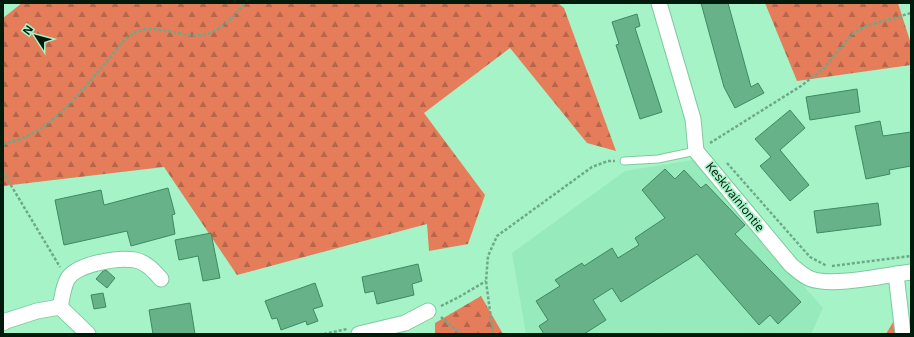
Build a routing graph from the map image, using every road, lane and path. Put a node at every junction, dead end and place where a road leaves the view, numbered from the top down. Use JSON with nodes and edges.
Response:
{"nodes":[{"id":1,"x":244,"y":3,"type":"edge"},
{"id":2,"x":659,"y":3,"type":"edge"},
{"id":3,"x":911,"y":13,"type":"edge"},
{"id":4,"x":3,"y":144,"type":"edge"},
{"id":5,"x":696,"y":151,"type":"junction"},
{"id":6,"x":720,"y":160,"type":"dead end"},
{"id":7,"x":624,"y":161,"type":"joint"},
{"id":8,"x":3,"y":172,"type":"edge"},
{"id":9,"x":911,"y":256,"type":"edge"},
{"id":10,"x":911,"y":272,"type":"edge"},
{"id":11,"x":896,"y":274,"type":"junction"},
{"id":12,"x":161,"y":279,"type":"dead end"},
{"id":13,"x":67,"y":280,"type":"junction"},
{"id":14,"x":486,"y":281,"type":"junction"},
{"id":15,"x":60,"y":307,"type":"junction"},
{"id":16,"x":428,"y":311,"type":"junction"},
{"id":17,"x":3,"y":324,"type":"edge"},
{"id":18,"x":88,"y":334,"type":"edge"},
{"id":19,"x":359,"y":334,"type":"edge"},
{"id":20,"x":461,"y":334,"type":"edge"},
{"id":21,"x":493,"y":334,"type":"edge"},
{"id":22,"x":903,"y":334,"type":"edge"}],
"edges":[{"from":1,"to":4,"type":"path"},
{"from":2,"to":5,"type":"street","name":"Keskivainiontie"},
{"from":3,"to":5,"type":"path"},
{"from":5,"to":7,"type":"lane"},
{"from":5,"to":11,"type":"street","name":"Keskivainiontie"},
{"from":6,"to":9,"type":"path"},
{"from":7,"to":14,"type":"path"},
{"from":8,"to":13,"type":"path"},
{"from":10,"to":11,"type":"street","name":"Keskivainiontie"},
{"from":11,"to":22,"type":"street"},
{"from":12,"to":13,"type":"street"},
{"from":13,"to":15,"type":"street"},
{"from":14,"to":16,"type":"path"},
{"from":14,"to":21,"type":"path"},
{"from":15,"to":17,"type":"street"},
{"from":15,"to":18,"type":"street"},
{"from":16,"to":19,"type":"street"},
{"from":16,"to":20,"type":"path"}]}
